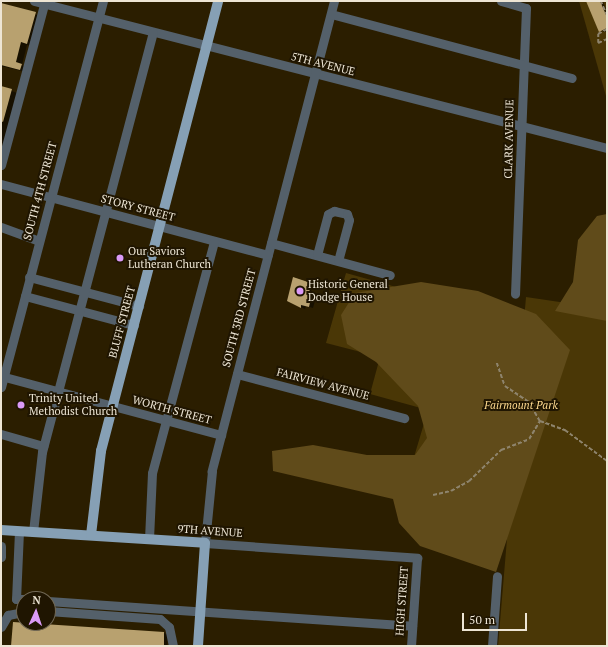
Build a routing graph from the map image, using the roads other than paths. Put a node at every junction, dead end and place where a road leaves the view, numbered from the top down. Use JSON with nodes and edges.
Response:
{"nodes":[{"id":1,"x":34,"y":1,"type":"edge"},
{"id":2,"x":103,"y":1,"type":"edge"},
{"id":3,"x":218,"y":1,"type":"edge"},
{"id":4,"x":334,"y":1,"type":"edge"},
{"id":5,"x":501,"y":1,"type":"edge"},
{"id":6,"x":45,"y":2,"type":"edge"},
{"id":7,"x":331,"y":14,"type":"junction"},
{"id":8,"x":98,"y":18,"type":"junction"},
{"id":9,"x":153,"y":32,"type":"junction"},
{"id":10,"x":207,"y":46,"type":"junction"},
{"id":11,"x":524,"y":66,"type":"junction"},
{"id":12,"x":315,"y":74,"type":"junction"},
{"id":13,"x":572,"y":78,"type":"dead end"},
{"id":14,"x":522,"y":126,"type":"junction"},
{"id":15,"x":607,"y":148,"type":"edge"},
{"id":16,"x":1,"y":165,"type":"edge"},
{"id":17,"x":1,"y":184,"type":"edge"},
{"id":18,"x":50,"y":197,"type":"junction"},
{"id":19,"x":105,"y":212,"type":"junction"},
{"id":20,"x":160,"y":226,"type":"junction"},
{"id":21,"x":1,"y":227,"type":"edge"},
{"id":22,"x":39,"y":241,"type":"junction"},
{"id":23,"x":214,"y":241,"type":"junction"},
{"id":24,"x":271,"y":242,"type":"junction"},
{"id":25,"x":268,"y":255,"type":"junction"},
{"id":26,"x":317,"y":255,"type":"junction"},
{"id":27,"x":338,"y":260,"type":"junction"},
{"id":28,"x":390,"y":275,"type":"dead end"},
{"id":29,"x":29,"y":278,"type":"junction"},
{"id":30,"x":84,"y":292,"type":"junction"},
{"id":31,"x":515,"y":294,"type":"dead end"},
{"id":32,"x":25,"y":296,"type":"junction"},
{"id":33,"x":139,"y":306,"type":"junction"},
{"id":34,"x":79,"y":311,"type":"junction"},
{"id":35,"x":134,"y":325,"type":"junction"},
{"id":36,"x":237,"y":374,"type":"junction"},
{"id":37,"x":2,"y":377,"type":"edge"},
{"id":38,"x":1,"y":387,"type":"edge"},
{"id":39,"x":58,"y":391,"type":"junction"},
{"id":40,"x":113,"y":406,"type":"junction"},
{"id":41,"x":404,"y":418,"type":"dead end"},
{"id":42,"x":166,"y":420,"type":"junction"},
{"id":43,"x":1,"y":434,"type":"edge"},
{"id":44,"x":221,"y":435,"type":"junction"},
{"id":45,"x":43,"y":446,"type":"junction"},
{"id":46,"x":1,"y":530,"type":"edge"},
{"id":47,"x":20,"y":531,"type":"junction"},
{"id":48,"x":33,"y":532,"type":"junction"},
{"id":49,"x":91,"y":535,"type":"junction"},
{"id":50,"x":149,"y":539,"type":"junction"},
{"id":51,"x":205,"y":543,"type":"junction"},
{"id":52,"x":1,"y":546,"type":"edge"},
{"id":53,"x":1,"y":557,"type":"edge"},
{"id":54,"x":417,"y":558,"type":"joint"},
{"id":55,"x":497,"y":576,"type":"dead end"},
{"id":56,"x":16,"y":591,"type":"edge"},
{"id":57,"x":56,"y":602,"type":"edge"},
{"id":58,"x":200,"y":611,"type":"junction"},
{"id":59,"x":56,"y":612,"type":"edge"},
{"id":60,"x":16,"y":614,"type":"edge"},
{"id":61,"x":412,"y":626,"type":"junction"},
{"id":62,"x":1,"y":627,"type":"edge"},
{"id":63,"x":173,"y":646,"type":"edge"},
{"id":64,"x":198,"y":646,"type":"edge"},
{"id":65,"x":411,"y":646,"type":"edge"},
{"id":66,"x":492,"y":646,"type":"edge"}],
"edges":[{"from":1,"to":6,"type":"street","name":"5TH AVENUE"},
{"from":2,"to":8,"type":"street","name":"SOUTH 4TH STREET"},
{"from":3,"to":10,"type":"main road","name":"BLUFF STREET"},
{"from":4,"to":7,"type":"street","name":"SOUTH 3RD STREET"},
{"from":5,"to":11,"type":"street","name":"CLARK AVENUE"},
{"from":6,"to":8,"type":"street","name":"5TH AVENUE"},
{"from":6,"to":16,"type":"street"},
{"from":7,"to":11,"type":"street"},
{"from":7,"to":12,"type":"street","name":"SOUTH 3RD STREET"},
{"from":8,"to":9,"type":"street","name":"5TH AVENUE"},
{"from":8,"to":18,"type":"street","name":"SOUTH 4TH STREET"},
{"from":9,"to":10,"type":"street","name":"5TH AVENUE"},
{"from":9,"to":19,"type":"street"},
{"from":10,"to":12,"type":"street","name":"5TH AVENUE"},
{"from":10,"to":20,"type":"main road","name":"BLUFF STREET"},
{"from":11,"to":13,"type":"street"},
{"from":11,"to":14,"type":"street","name":"CLARK AVENUE"},
{"from":12,"to":14,"type":"street","name":"5TH AVENUE"},
{"from":12,"to":24,"type":"street","name":"SOUTH 3RD STREET"},
{"from":14,"to":15,"type":"street","name":"5TH AVENUE"},
{"from":14,"to":31,"type":"street","name":"CLARK AVENUE"},
{"from":17,"to":18,"type":"street","name":"STORY STREET"},
{"from":18,"to":19,"type":"street","name":"STORY STREET"},
{"from":18,"to":22,"type":"street","name":"SOUTH 4TH STREET"},
{"from":19,"to":20,"type":"street","name":"STORY STREET"},
{"from":19,"to":30,"type":"street"},
{"from":20,"to":23,"type":"street","name":"STORY STREET"},
{"from":20,"to":33,"type":"main road","name":"BLUFF STREET"},
{"from":21,"to":22,"type":"street"},
{"from":22,"to":29,"type":"street","name":"SOUTH 4TH STREET"},
{"from":23,"to":25,"type":"street","name":"STORY STREET"},
{"from":23,"to":42,"type":"street"},
{"from":24,"to":25,"type":"street","name":"SOUTH 3RD STREET"},
{"from":24,"to":26,"type":"street"},
{"from":25,"to":36,"type":"street","name":"SOUTH 3RD STREET"},
{"from":26,"to":27,"type":"street"},
{"from":26,"to":27,"type":"street"},
{"from":27,"to":28,"type":"street"},
{"from":29,"to":30,"type":"street"},
{"from":29,"to":32,"type":"street","name":"SOUTH 4TH STREET"},
{"from":30,"to":33,"type":"street"},
{"from":30,"to":34,"type":"street"},
{"from":32,"to":34,"type":"street"},
{"from":32,"to":37,"type":"street","name":"SOUTH 4TH STREET"},
{"from":33,"to":35,"type":"main road","name":"BLUFF STREET"},
{"from":34,"to":35,"type":"street"},
{"from":34,"to":39,"type":"street"},
{"from":35,"to":40,"type":"main road","name":"BLUFF STREET"},
{"from":36,"to":41,"type":"street","name":"FAIRVIEW AVENUE"},
{"from":36,"to":44,"type":"street","name":"SOUTH 3RD STREET"},
{"from":37,"to":38,"type":"street","name":"SOUTH 4TH STREET"},
{"from":37,"to":39,"type":"street","name":"WORTH STREET"},
{"from":39,"to":40,"type":"street","name":"WORTH STREET"},
{"from":39,"to":45,"type":"street"},
{"from":40,"to":42,"type":"street","name":"WORTH STREET"},
{"from":40,"to":49,"type":"main road","name":"BLUFF STREET"},
{"from":42,"to":44,"type":"street","name":"WORTH STREET"},
{"from":42,"to":50,"type":"street"},
{"from":43,"to":45,"type":"street"},
{"from":44,"to":51,"type":"street","name":"SOUTH 3RD STREET"},
{"from":45,"to":48,"type":"street"},
{"from":46,"to":47,"type":"main road","name":"9TH AVENUE"},
{"from":47,"to":48,"type":"main road","name":"9TH AVENUE"},
{"from":47,"to":56,"type":"street"},
{"from":48,"to":49,"type":"main road","name":"9TH AVENUE"},
{"from":49,"to":50,"type":"main road","name":"9TH AVENUE"},
{"from":50,"to":51,"type":"main road","name":"9TH AVENUE"},
{"from":51,"to":54,"type":"street","name":"9TH AVENUE"},
{"from":51,"to":58,"type":"main road","name":"SOUTH 3RD STREET"},
{"from":52,"to":53,"type":"street"},
{"from":54,"to":61,"type":"street","name":"HIGH STREET"},
{"from":55,"to":66,"type":"street"},
{"from":57,"to":58,"type":"street"},
{"from":58,"to":61,"type":"street"},
{"from":58,"to":64,"type":"main road","name":"SOUTH 3RD STREET"},
{"from":59,"to":63,"type":"street"},
{"from":60,"to":62,"type":"street"},
{"from":61,"to":65,"type":"street","name":"HIGH STREET"}]}
